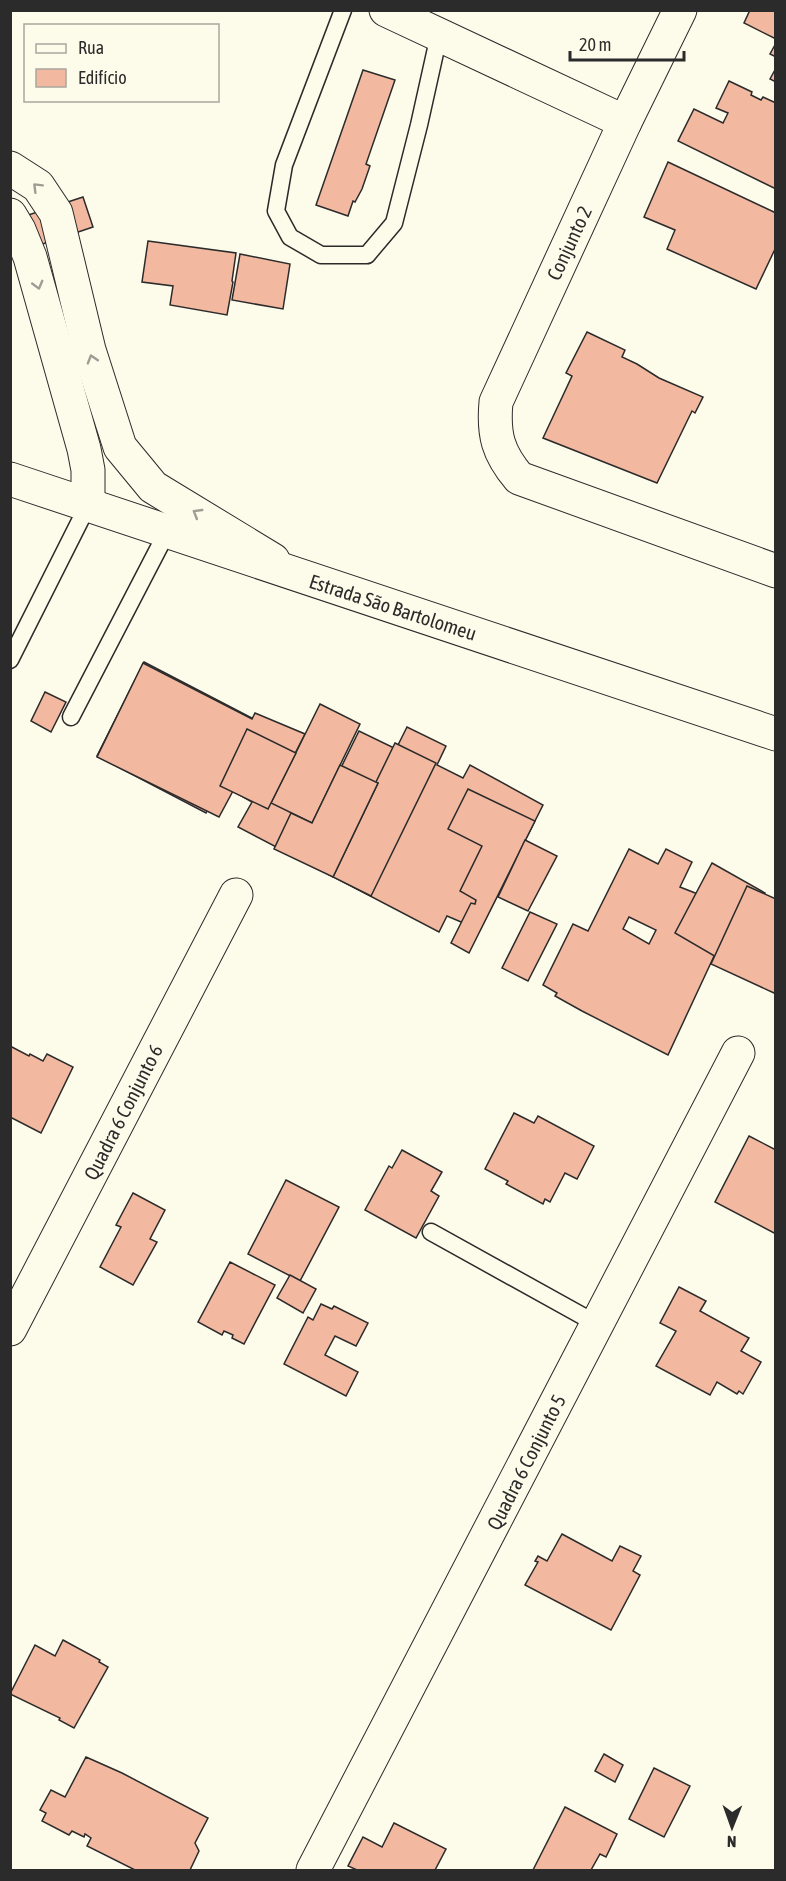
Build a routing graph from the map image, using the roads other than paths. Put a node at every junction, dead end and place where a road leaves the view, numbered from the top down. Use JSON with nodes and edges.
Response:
{"nodes":[{"id":1,"x":343,"y":10,"type":"edge"},
{"id":2,"x":386,"y":10,"type":"edge"},
{"id":3,"x":680,"y":10,"type":"edge"},
{"id":4,"x":439,"y":35,"type":"junction"},
{"id":5,"x":625,"y":122,"type":"junction"},
{"id":6,"x":10,"y":168,"type":"edge"},
{"id":7,"x":10,"y":215,"type":"edge"},
{"id":8,"x":10,"y":479,"type":"edge"},
{"id":9,"x":88,"y":505,"type":"junction"},
{"id":10,"x":167,"y":532,"type":"junction"},
{"id":11,"x":776,"y":571,"type":"edge"},
{"id":12,"x":300,"y":577,"type":"junction"},
{"id":13,"x":10,"y":660,"type":"edge"},
{"id":14,"x":71,"y":717,"type":"dead end"},
{"id":15,"x":776,"y":734,"type":"edge"},
{"id":16,"x":236,"y":895,"type":"dead end"},
{"id":17,"x":738,"y":1053,"type":"dead end"},
{"id":18,"x":431,"y":1232,"type":"dead end"},
{"id":19,"x":597,"y":1324,"type":"junction"},
{"id":20,"x":10,"y":1329,"type":"edge"},
{"id":21,"x":313,"y":1870,"type":"edge"}],
"edges":[{"from":1,"to":4,"type":"lane"},
{"from":2,"to":4,"type":"street"},
{"from":3,"to":5,"type":"street","name":"Conjunto 2"},
{"from":4,"to":5,"type":"street"},
{"from":5,"to":11,"type":"street","name":"Conjunto 2"},
{"from":12,"to":6,"type":"street","one_way":true},
{"from":7,"to":9,"type":"street","one_way":true},
{"from":8,"to":9,"type":"street","name":"Estrada São Bartolomeu"},
{"from":9,"to":10,"type":"street","name":"Estrada São Bartolomeu"},
{"from":9,"to":13,"type":"lane"},
{"from":10,"to":12,"type":"street","name":"Estrada São Bartolomeu"},
{"from":10,"to":14,"type":"lane"},
{"from":12,"to":15,"type":"street","name":"Estrada São Bartolomeu"},
{"from":16,"to":20,"type":"street","name":"Quadra 6 Conjunto 6"},
{"from":17,"to":19,"type":"street","name":"Quadra 6 Conjunto 5"},
{"from":18,"to":19,"type":"lane"},
{"from":19,"to":21,"type":"street","name":"Quadra 6 Conjunto 5"}]}
